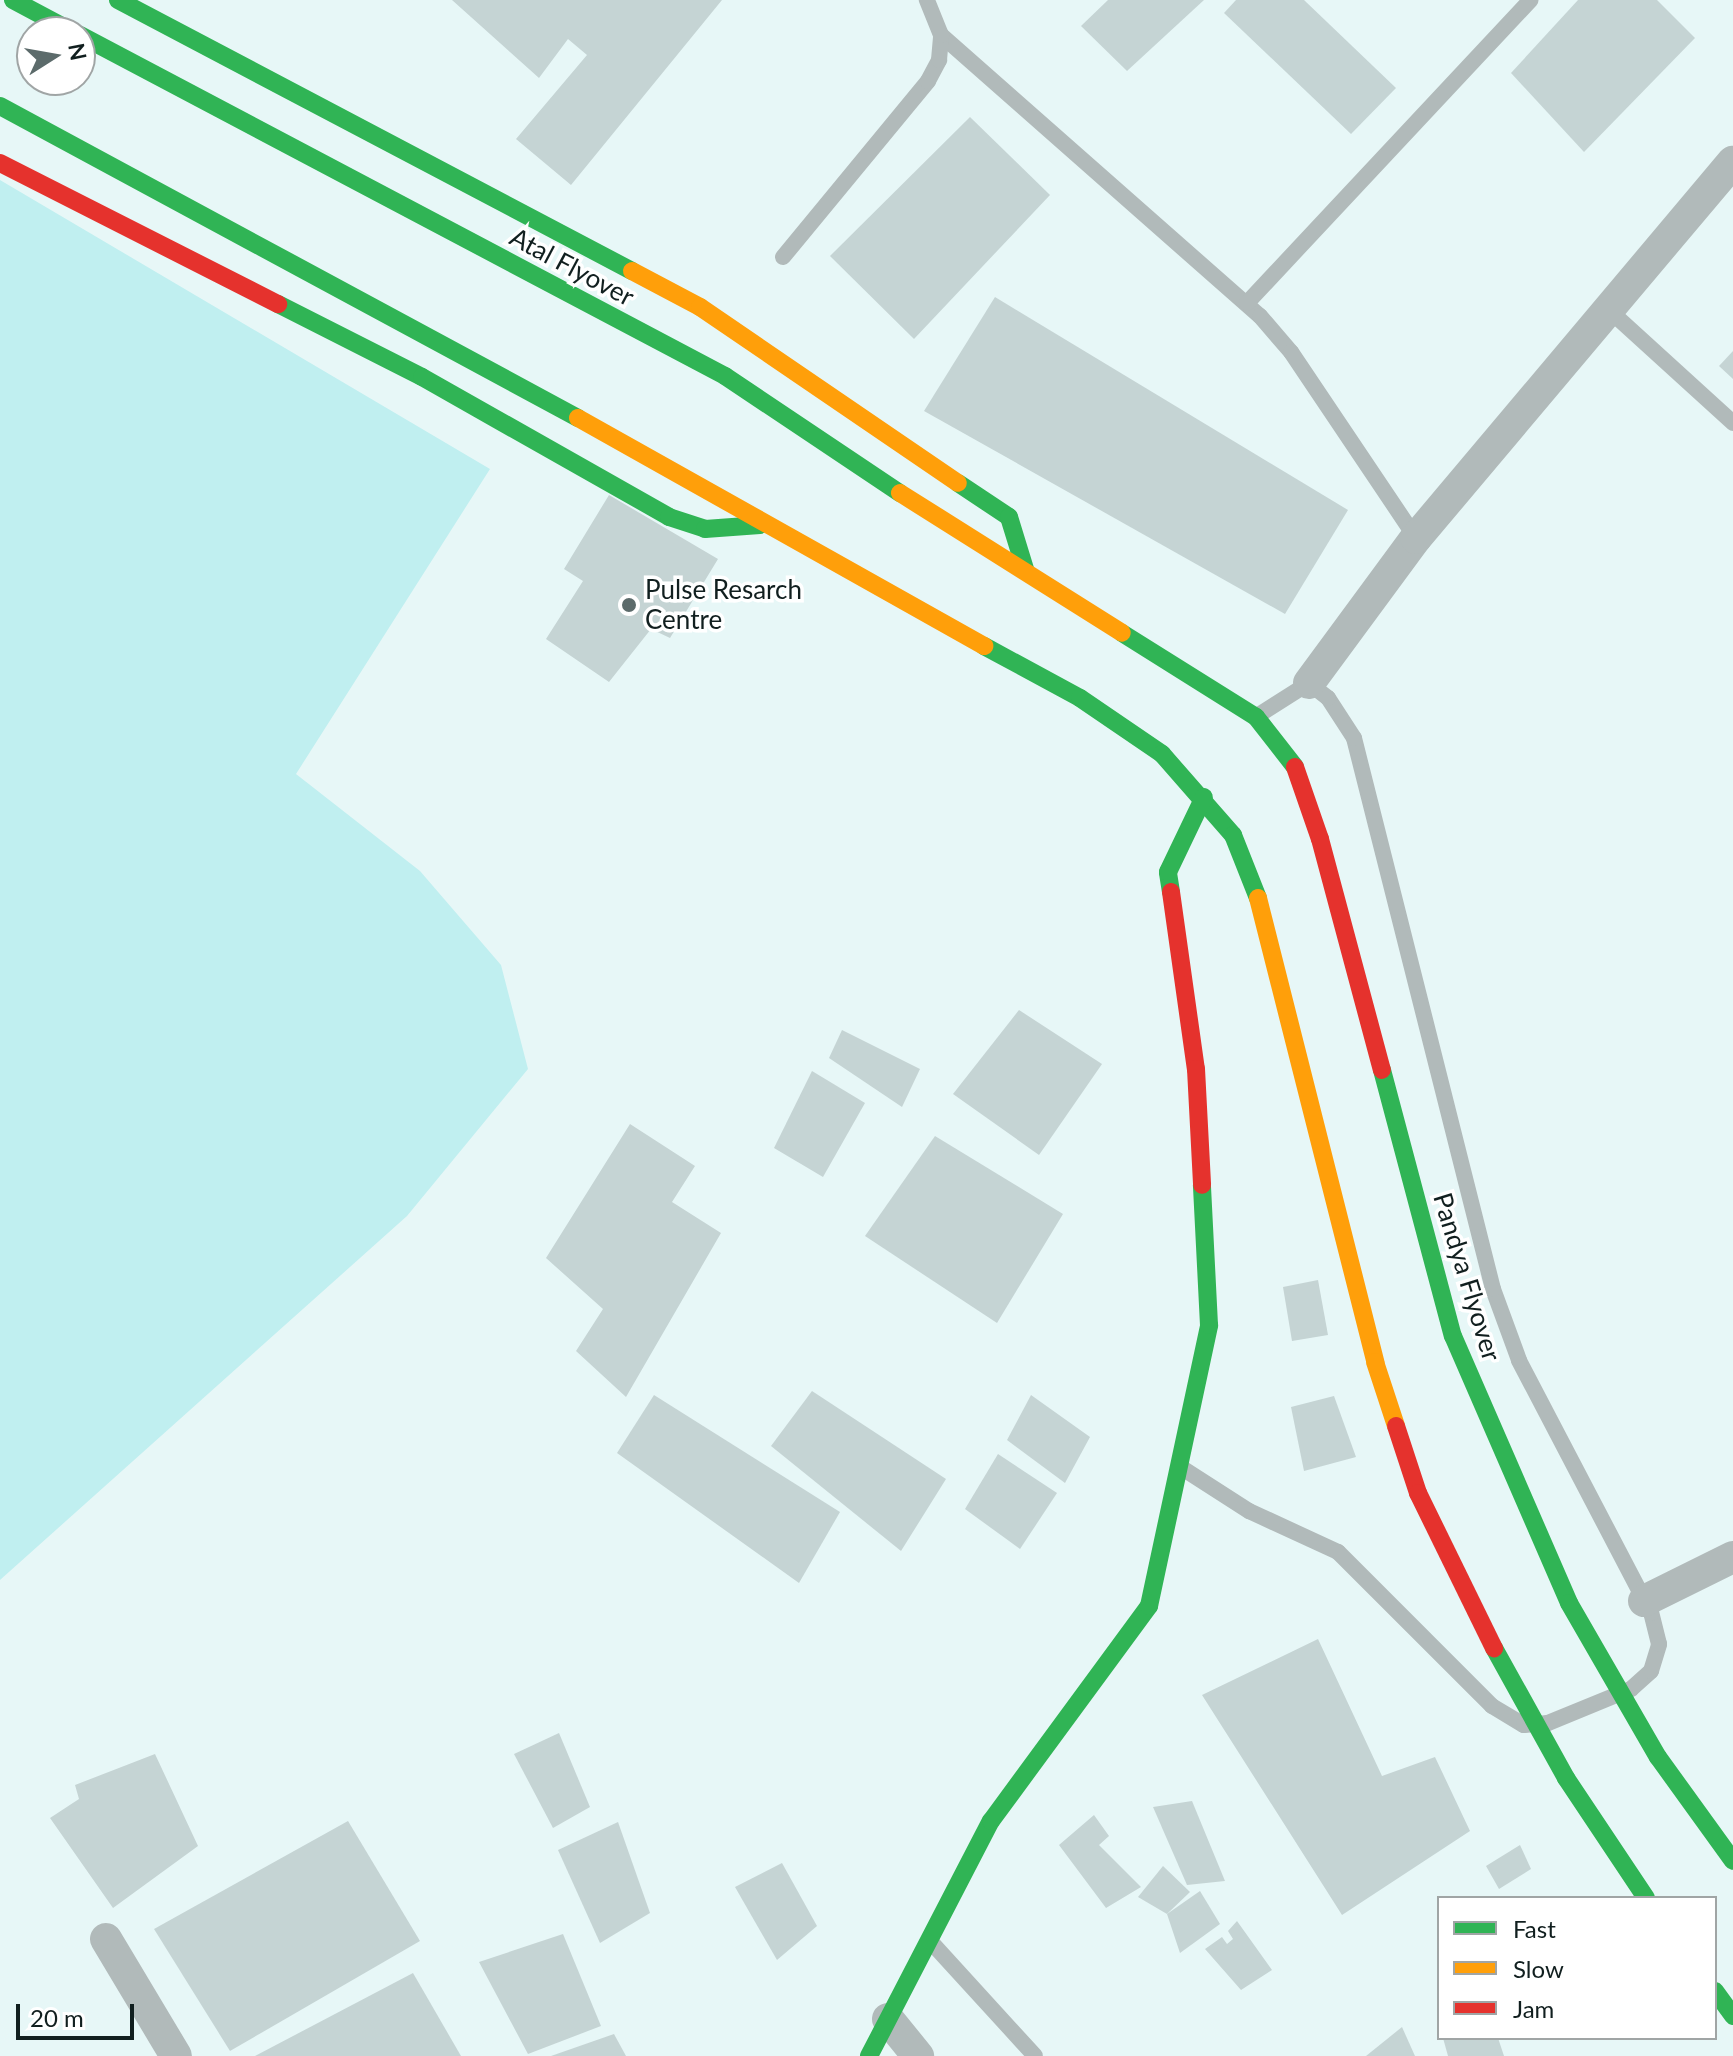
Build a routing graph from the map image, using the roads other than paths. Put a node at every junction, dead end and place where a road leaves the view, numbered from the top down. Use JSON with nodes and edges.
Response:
{"nodes":[{"id":1,"x":13,"y":0,"type":"edge"},
{"id":2,"x":118,"y":0,"type":"edge"},
{"id":3,"x":927,"y":0,"type":"edge"},
{"id":4,"x":1531,"y":0,"type":"edge"},
{"id":5,"x":43,"y":16,"type":"edge"},
{"id":6,"x":941,"y":35,"type":"junction"},
{"id":7,"x":96,"y":43,"type":"edge"},
{"id":8,"x":0,"y":106,"type":"edge"},
{"id":9,"x":1733,"y":162,"type":"edge"},
{"id":10,"x":0,"y":163,"type":"edge"},
{"id":11,"x":783,"y":257,"type":"dead end"},
{"id":12,"x":1247,"y":303,"type":"junction"},
{"id":13,"x":1609,"y":310,"type":"junction"},
{"id":14,"x":1733,"y":423,"type":"edge"},
{"id":15,"x":760,"y":525,"type":"junction"},
{"id":16,"x":1416,"y":538,"type":"junction"},
{"id":17,"x":1025,"y":569,"type":"junction"},
{"id":18,"x":1309,"y":683,"type":"junction"},
{"id":19,"x":1256,"y":717,"type":"junction"},
{"id":20,"x":1204,"y":797,"type":"junction"},
{"id":21,"x":1179,"y":1466,"type":"junction"},
{"id":22,"x":1733,"y":1557,"type":"edge"},
{"id":23,"x":1644,"y":1601,"type":"junction"},
{"id":24,"x":1733,"y":1861,"type":"edge"},
{"id":25,"x":1645,"y":1896,"type":"edge"},
{"id":26,"x":106,"y":1939,"type":"dead end"},
{"id":27,"x":929,"y":1940,"type":"junction"},
{"id":28,"x":1717,"y":1994,"type":"edge"},
{"id":29,"x":1733,"y":2016,"type":"edge"},
{"id":30,"x":888,"y":2019,"type":"junction"},
{"id":31,"x":176,"y":2056,"type":"edge"},
{"id":32,"x":869,"y":2056,"type":"edge"},
{"id":33,"x":918,"y":2056,"type":"edge"},
{"id":34,"x":1035,"y":2056,"type":"edge"}],
"edges":[{"from":1,"to":5,"type":"main road"},
{"from":2,"to":17,"type":"main road"},
{"from":3,"to":6,"type":"lane"},
{"from":4,"to":12,"type":"lane"},
{"from":6,"to":11,"type":"lane"},
{"from":6,"to":12,"type":"lane"},
{"from":7,"to":17,"type":"main road","name":"Atal Flyover"},
{"from":8,"to":15,"type":"main road"},
{"from":9,"to":13,"type":"street"},
{"from":10,"to":15,"type":"main road"},
{"from":12,"to":16,"type":"lane"},
{"from":13,"to":14,"type":"lane"},
{"from":13,"to":16,"type":"street"},
{"from":15,"to":20,"type":"main road"},
{"from":16,"to":18,"type":"street"},
{"from":17,"to":19,"type":"main road","name":"Atal Flyover"},
{"from":18,"to":19,"type":"lane"},
{"from":18,"to":23,"type":"lane"},
{"from":19,"to":24,"type":"main road","name":"Pandya Flyover","bridge":true},
{"from":20,"to":21,"type":"main road"},
{"from":20,"to":25,"type":"main road","bridge":true},
{"from":21,"to":23,"type":"lane"},
{"from":21,"to":27,"type":"main road"},
{"from":22,"to":23,"type":"street"},
{"from":26,"to":31,"type":"street"},
{"from":27,"to":30,"type":"main road"},
{"from":27,"to":34,"type":"lane"},
{"from":28,"to":29,"type":"main road"},
{"from":30,"to":32,"type":"main road"},
{"from":30,"to":33,"type":"street"}]}
